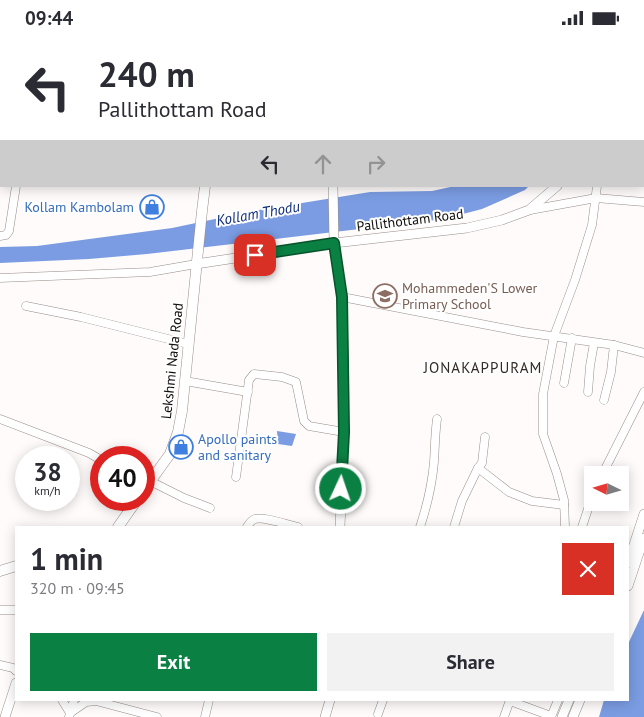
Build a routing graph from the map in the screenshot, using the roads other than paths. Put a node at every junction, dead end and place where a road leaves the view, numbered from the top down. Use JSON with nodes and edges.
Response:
{"nodes":[{"id":1,"x":16,"y":187,"type":"edge"},
{"id":2,"x":205,"y":187,"type":"edge"},
{"id":3,"x":333,"y":187,"type":"edge"},
{"id":4,"x":556,"y":187,"type":"edge"},
{"id":5,"x":597,"y":187,"type":"edge"},
{"id":6,"x":596,"y":198,"type":"junction"},
{"id":7,"x":644,"y":202,"type":"edge"},
{"id":8,"x":529,"y":210,"type":"junction"},
{"id":9,"x":0,"y":236,"type":"edge"},
{"id":10,"x":334,"y":240,"type":"junction"},
{"id":11,"x":197,"y":259,"type":"junction"},
{"id":12,"x":0,"y":278,"type":"edge"},
{"id":13,"x":342,"y":297,"type":"junction"},
{"id":14,"x":26,"y":306,"type":"dead end"},
{"id":15,"x":554,"y":336,"type":"junction"},
{"id":16,"x":572,"y":338,"type":"junction"},
{"id":17,"x":594,"y":343,"type":"junction"},
{"id":18,"x":188,"y":344,"type":"junction"},
{"id":19,"x":614,"y":345,"type":"junction"},
{"id":20,"x":644,"y":353,"type":"edge"},
{"id":21,"x":185,"y":381,"type":"junction"},
{"id":22,"x":564,"y":383,"type":"dead end"},
{"id":23,"x":248,"y":391,"type":"junction"},
{"id":24,"x":588,"y":392,"type":"dead end"},
{"id":25,"x":644,"y":392,"type":"edge"},
{"id":26,"x":604,"y":400,"type":"dead end"},
{"id":27,"x":0,"y":419,"type":"edge"},
{"id":28,"x":437,"y":419,"type":"dead end"},
{"id":29,"x":344,"y":432,"type":"junction"},
{"id":30,"x":485,"y":437,"type":"dead end"},
{"id":31,"x":90,"y":454,"type":"edge"},
{"id":32,"x":607,"y":466,"type":"edge"},
{"id":33,"x":478,"y":468,"type":"junction"},
{"id":34,"x":155,"y":470,"type":"edge"},
{"id":35,"x":236,"y":477,"type":"dead end"},
{"id":36,"x":155,"y":483,"type":"edge"},
{"id":37,"x":564,"y":505,"type":"junction"},
{"id":38,"x":210,"y":508,"type":"dead end"},
{"id":39,"x":129,"y":511,"type":"edge"},
{"id":40,"x":587,"y":511,"type":"edge"},
{"id":41,"x":644,"y":514,"type":"edge"},
{"id":42,"x":119,"y":526,"type":"edge"},
{"id":43,"x":248,"y":526,"type":"edge"},
{"id":44,"x":294,"y":526,"type":"edge"},
{"id":45,"x":340,"y":526,"type":"edge"},
{"id":46,"x":420,"y":526,"type":"edge"},
{"id":47,"x":454,"y":526,"type":"edge"},
{"id":48,"x":565,"y":526,"type":"edge"},
{"id":49,"x":582,"y":526,"type":"edge"},
{"id":50,"x":644,"y":538,"type":"edge"},
{"id":51,"x":629,"y":560,"type":"edge"},
{"id":52,"x":15,"y":566,"type":"edge"},
{"id":53,"x":0,"y":571,"type":"edge"},
{"id":54,"x":629,"y":583,"type":"edge"},
{"id":55,"x":0,"y":610,"type":"edge"},
{"id":56,"x":15,"y":610,"type":"edge"},
{"id":57,"x":0,"y":665,"type":"edge"},
{"id":58,"x":15,"y":670,"type":"edge"},
{"id":59,"x":15,"y":686,"type":"edge"},
{"id":60,"x":62,"y":701,"type":"edge"},
{"id":61,"x":74,"y":701,"type":"edge"},
{"id":62,"x":209,"y":701,"type":"edge"},
{"id":63,"x":330,"y":701,"type":"edge"},
{"id":64,"x":382,"y":701,"type":"edge"},
{"id":65,"x":510,"y":701,"type":"edge"},
{"id":66,"x":558,"y":701,"type":"edge"},
{"id":67,"x":569,"y":701,"type":"edge"},
{"id":68,"x":580,"y":701,"type":"edge"},
{"id":69,"x":378,"y":714,"type":"dead end"},
{"id":70,"x":69,"y":715,"type":"edge"},
{"id":71,"x":5,"y":717,"type":"edge"},
{"id":72,"x":157,"y":717,"type":"edge"},
{"id":73,"x":205,"y":717,"type":"edge"},
{"id":74,"x":325,"y":717,"type":"edge"},
{"id":75,"x":504,"y":717,"type":"edge"},
{"id":76,"x":551,"y":717,"type":"edge"},
{"id":77,"x":562,"y":717,"type":"edge"},
{"id":78,"x":574,"y":717,"type":"edge"}],
"edges":[{"from":1,"to":9,"type":"street"},
{"from":2,"to":11,"type":"main road","name":"Lekshmi Nada Road"},
{"from":3,"to":10,"type":"street"},
{"from":4,"to":8,"type":"street","name":"Pallithottam Road"},
{"from":5,"to":6,"type":"street"},
{"from":6,"to":7,"type":"street"},
{"from":6,"to":8,"type":"street"},
{"from":6,"to":15,"type":"street"},
{"from":8,"to":10,"type":"street","name":"Pallithottam Road"},
{"from":10,"to":11,"type":"street","name":"Pallithottam Road"},
{"from":10,"to":13,"type":"street"},
{"from":11,"to":12,"type":"street"},
{"from":11,"to":18,"type":"main road","name":"Lekshmi Nada Road"},
{"from":13,"to":15,"type":"street"},
{"from":13,"to":29,"type":"street"},
{"from":14,"to":18,"type":"street"},
{"from":15,"to":16,"type":"street"},
{"from":15,"to":37,"type":"street"},
{"from":16,"to":17,"type":"street"},
{"from":16,"to":22,"type":"street"},
{"from":17,"to":19,"type":"street"},
{"from":17,"to":24,"type":"street"},
{"from":18,"to":21,"type":"main road","name":"Lekshmi Nada Road"},
{"from":19,"to":20,"type":"street"},
{"from":19,"to":26,"type":"street"},
{"from":21,"to":23,"type":"street"},
{"from":21,"to":34,"type":"main road","name":"Lekshmi Nada Road"},
{"from":23,"to":29,"type":"street"},
{"from":23,"to":35,"type":"street"},
{"from":25,"to":32,"type":"street"},
{"from":27,"to":31,"type":"street"},
{"from":28,"to":46,"type":"street"},
{"from":29,"to":45,"type":"street"},
{"from":30,"to":33,"type":"street"},
{"from":33,"to":37,"type":"street"},
{"from":33,"to":47,"type":"street"},
{"from":36,"to":38,"type":"street"},
{"from":37,"to":48,"type":"street"},
{"from":39,"to":42,"type":"main road"},
{"from":40,"to":49,"type":"street"},
{"from":41,"to":51,"type":"street"},
{"from":43,"to":44,"type":"street"},
{"from":50,"to":54,"type":"street"},
{"from":52,"to":53,"type":"main road"},
{"from":55,"to":56,"type":"street"},
{"from":57,"to":58,"type":"street"},
{"from":59,"to":71,"type":"street"},
{"from":60,"to":70,"type":"street"},
{"from":61,"to":70,"type":"street"},
{"from":62,"to":73,"type":"street"},
{"from":63,"to":74,"type":"street"},
{"from":64,"to":69,"type":"street"},
{"from":65,"to":75,"type":"street"},
{"from":65,"to":76,"type":"street"},
{"from":66,"to":76,"type":"street"},
{"from":67,"to":77,"type":"street"},
{"from":68,"to":78,"type":"street"},
{"from":70,"to":72,"type":"street"}]}
